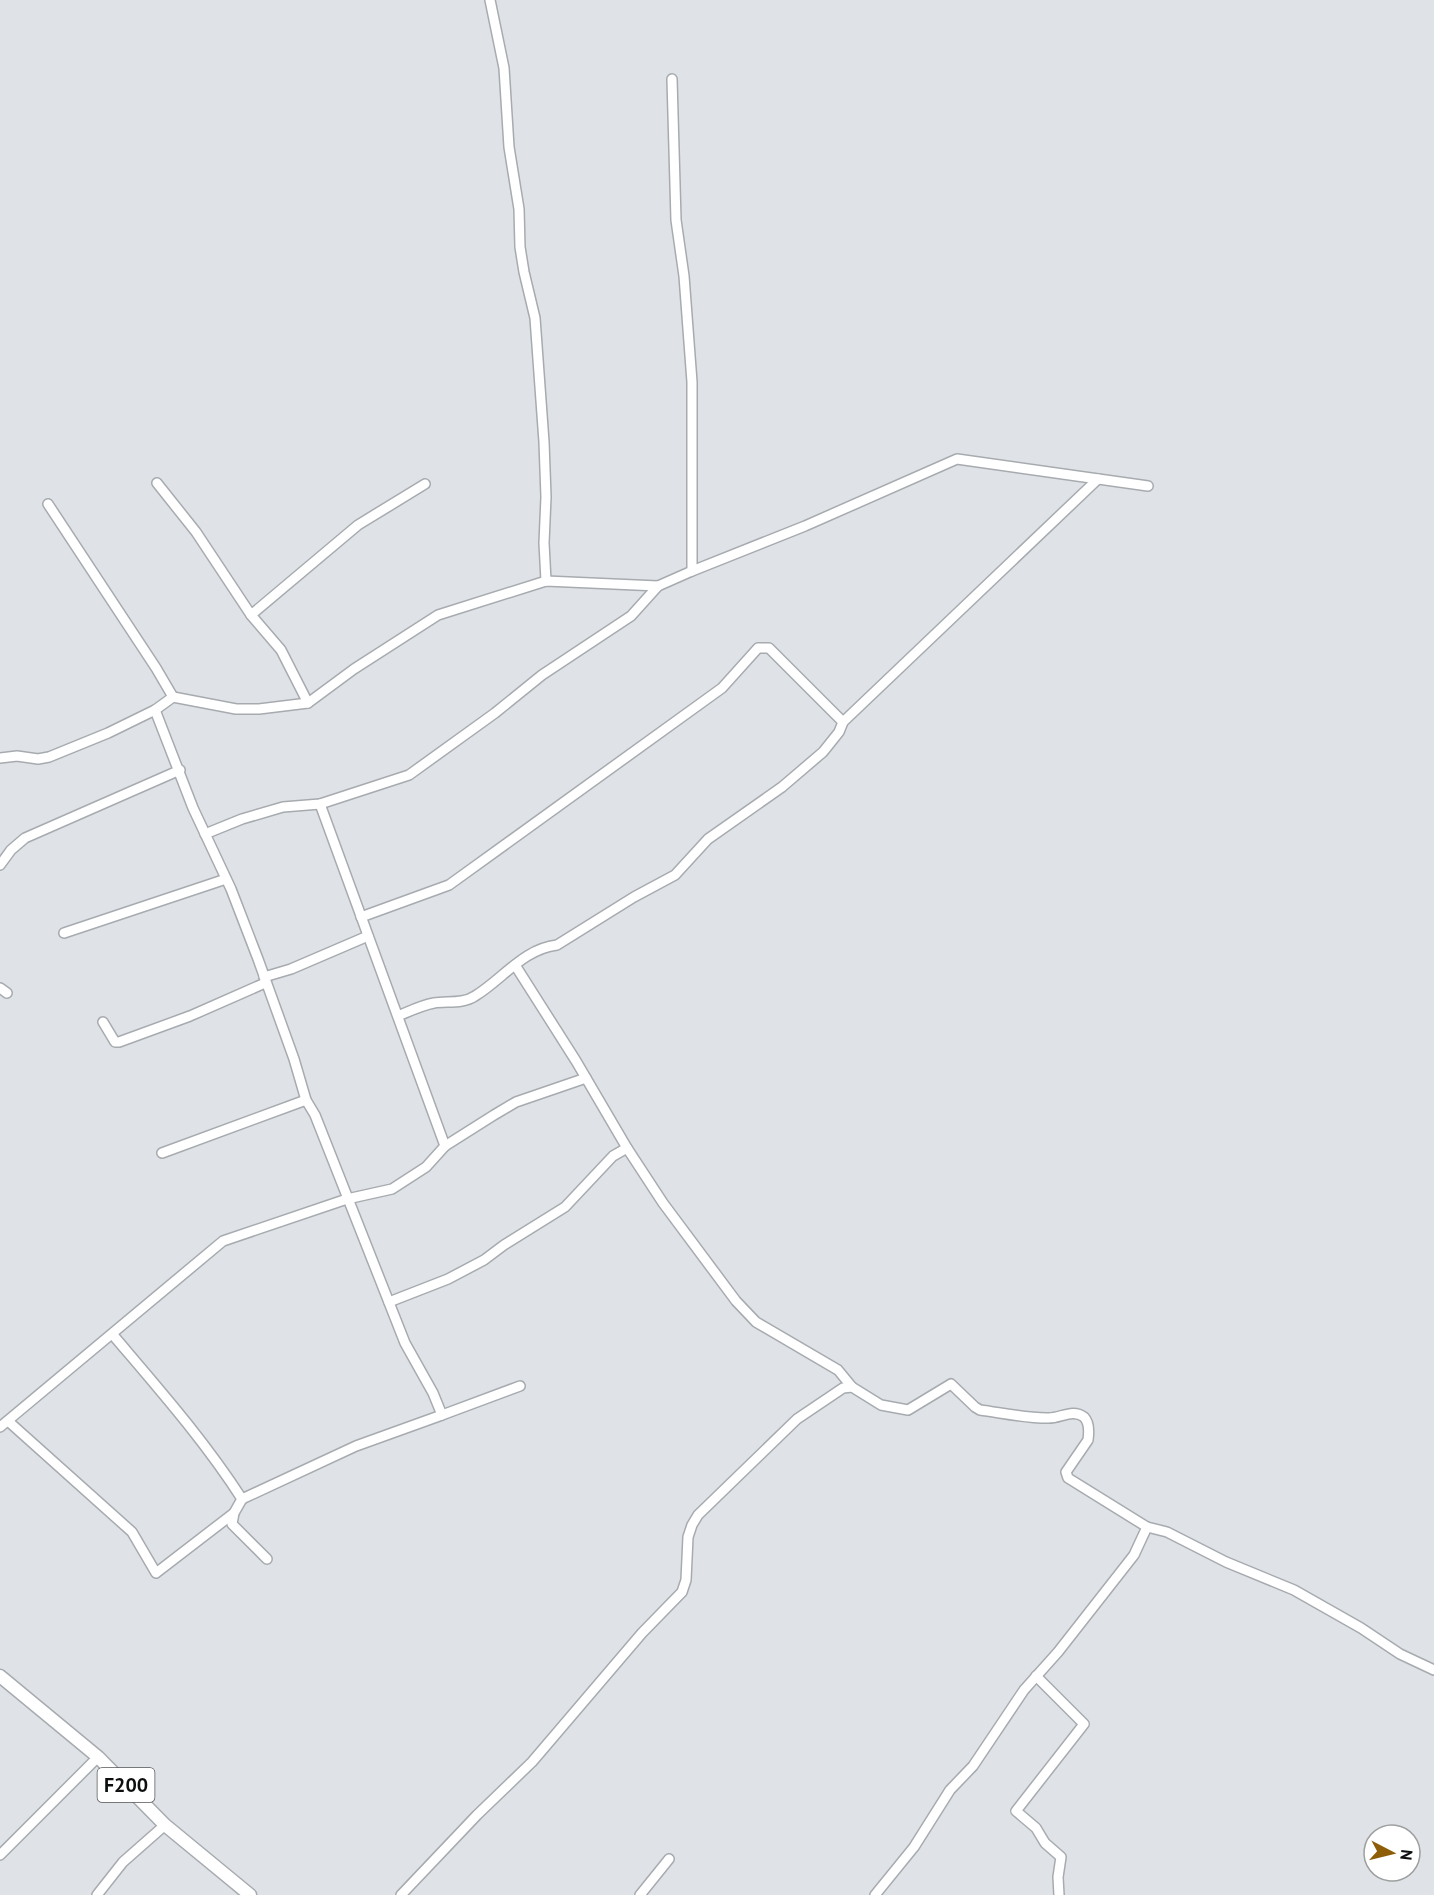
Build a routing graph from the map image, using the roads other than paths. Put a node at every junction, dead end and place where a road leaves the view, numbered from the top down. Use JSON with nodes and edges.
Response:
{"nodes":[{"id":1,"x":490,"y":0,"type":"edge"},
{"id":2,"x":672,"y":79,"type":"dead end"},
{"id":3,"x":1098,"y":479,"type":"junction"},
{"id":4,"x":157,"y":483,"type":"dead end"},
{"id":5,"x":425,"y":484,"type":"dead end"},
{"id":6,"x":1148,"y":486,"type":"dead end"},
{"id":7,"x":48,"y":504,"type":"dead end"},
{"id":8,"x":692,"y":571,"type":"junction"},
{"id":9,"x":546,"y":581,"type":"junction"},
{"id":10,"x":658,"y":586,"type":"junction"},
{"id":11,"x":251,"y":615,"type":"junction"},
{"id":12,"x":173,"y":697,"type":"junction"},
{"id":13,"x":308,"y":703,"type":"junction"},
{"id":14,"x":155,"y":710,"type":"junction"},
{"id":15,"x":843,"y":722,"type":"junction"},
{"id":16,"x":0,"y":758,"type":"edge"},
{"id":17,"x":180,"y":770,"type":"junction"},
{"id":18,"x":321,"y":804,"type":"junction"},
{"id":19,"x":205,"y":834,"type":"junction"},
{"id":20,"x":0,"y":864,"type":"edge"},
{"id":21,"x":226,"y":879,"type":"junction"},
{"id":22,"x":361,"y":917,"type":"junction"},
{"id":23,"x":64,"y":933,"type":"dead end"},
{"id":24,"x":368,"y":936,"type":"junction"},
{"id":25,"x":515,"y":965,"type":"junction"},
{"id":26,"x":265,"y":980,"type":"junction"},
{"id":27,"x":399,"y":1016,"type":"junction"},
{"id":28,"x":103,"y":1022,"type":"dead end"},
{"id":29,"x":586,"y":1078,"type":"junction"},
{"id":30,"x":306,"y":1100,"type":"junction"},
{"id":31,"x":445,"y":1146,"type":"junction"},
{"id":32,"x":627,"y":1148,"type":"junction"},
{"id":33,"x":162,"y":1153,"type":"dead end"},
{"id":34,"x":348,"y":1199,"type":"junction"},
{"id":35,"x":389,"y":1302,"type":"junction"},
{"id":36,"x":113,"y":1335,"type":"junction"},
{"id":37,"x":520,"y":1386,"type":"dead end"},
{"id":38,"x":852,"y":1387,"type":"junction"},
{"id":39,"x":442,"y":1415,"type":"junction"},
{"id":40,"x":4,"y":1424,"type":"edge"},
{"id":41,"x":242,"y":1499,"type":"junction"},
{"id":42,"x":234,"y":1513,"type":"junction"},
{"id":43,"x":1147,"y":1527,"type":"junction"},
{"id":44,"x":267,"y":1559,"type":"dead end"},
{"id":45,"x":1434,"y":1670,"type":"edge"},
{"id":46,"x":0,"y":1676,"type":"edge"},
{"id":47,"x":1036,"y":1676,"type":"junction"},
{"id":48,"x":98,"y":1757,"type":"junction"},
{"id":49,"x":165,"y":1825,"type":"junction"},
{"id":50,"x":0,"y":1855,"type":"edge"},
{"id":51,"x":669,"y":1859,"type":"dead end"},
{"id":52,"x":97,"y":1895,"type":"edge"},
{"id":53,"x":250,"y":1895,"type":"edge"},
{"id":54,"x":401,"y":1895,"type":"edge"},
{"id":55,"x":640,"y":1895,"type":"edge"},
{"id":56,"x":875,"y":1895,"type":"edge"},
{"id":57,"x":1059,"y":1895,"type":"edge"}],
"edges":[{"from":1,"to":9,"type":"street"},
{"from":2,"to":8,"type":"street"},
{"from":3,"to":6,"type":"street"},
{"from":3,"to":8,"type":"street"},
{"from":3,"to":15,"type":"street"},
{"from":4,"to":11,"type":"street"},
{"from":5,"to":11,"type":"street"},
{"from":7,"to":12,"type":"street"},
{"from":8,"to":10,"type":"street"},
{"from":9,"to":10,"type":"street"},
{"from":9,"to":13,"type":"street"},
{"from":10,"to":18,"type":"street"},
{"from":11,"to":13,"type":"street"},
{"from":12,"to":13,"type":"street"},
{"from":12,"to":14,"type":"street"},
{"from":14,"to":16,"type":"street"},
{"from":14,"to":17,"type":"street"},
{"from":15,"to":22,"type":"street"},
{"from":15,"to":25,"type":"street"},
{"from":17,"to":19,"type":"street"},
{"from":17,"to":20,"type":"street"},
{"from":18,"to":19,"type":"street"},
{"from":18,"to":22,"type":"street"},
{"from":19,"to":21,"type":"street"},
{"from":21,"to":23,"type":"street"},
{"from":21,"to":26,"type":"street"},
{"from":22,"to":24,"type":"street"},
{"from":24,"to":26,"type":"street"},
{"from":24,"to":27,"type":"street"},
{"from":25,"to":27,"type":"street"},
{"from":25,"to":29,"type":"street"},
{"from":26,"to":28,"type":"street"},
{"from":26,"to":30,"type":"street"},
{"from":27,"to":31,"type":"street"},
{"from":29,"to":31,"type":"street"},
{"from":29,"to":32,"type":"street"},
{"from":30,"to":33,"type":"street"},
{"from":30,"to":34,"type":"street"},
{"from":31,"to":34,"type":"street"},
{"from":32,"to":35,"type":"street"},
{"from":32,"to":38,"type":"street"},
{"from":34,"to":35,"type":"street"},
{"from":34,"to":36,"type":"street"},
{"from":35,"to":39,"type":"street"},
{"from":36,"to":40,"type":"street"},
{"from":36,"to":41,"type":"street"},
{"from":37,"to":39,"type":"street"},
{"from":38,"to":43,"type":"street"},
{"from":38,"to":54,"type":"street"},
{"from":39,"to":41,"type":"street"},
{"from":40,"to":42,"type":"street"},
{"from":41,"to":42,"type":"street"},
{"from":42,"to":44,"type":"street"},
{"from":43,"to":45,"type":"street"},
{"from":43,"to":47,"type":"street"},
{"from":46,"to":48,"type":"main road","number":"F200"},
{"from":47,"to":56,"type":"street"},
{"from":47,"to":57,"type":"street"},
{"from":48,"to":49,"type":"main road","number":"F200"},
{"from":48,"to":50,"type":"street"},
{"from":49,"to":52,"type":"street"},
{"from":49,"to":53,"type":"main road","number":"F200"},
{"from":51,"to":55,"type":"street"}]}
